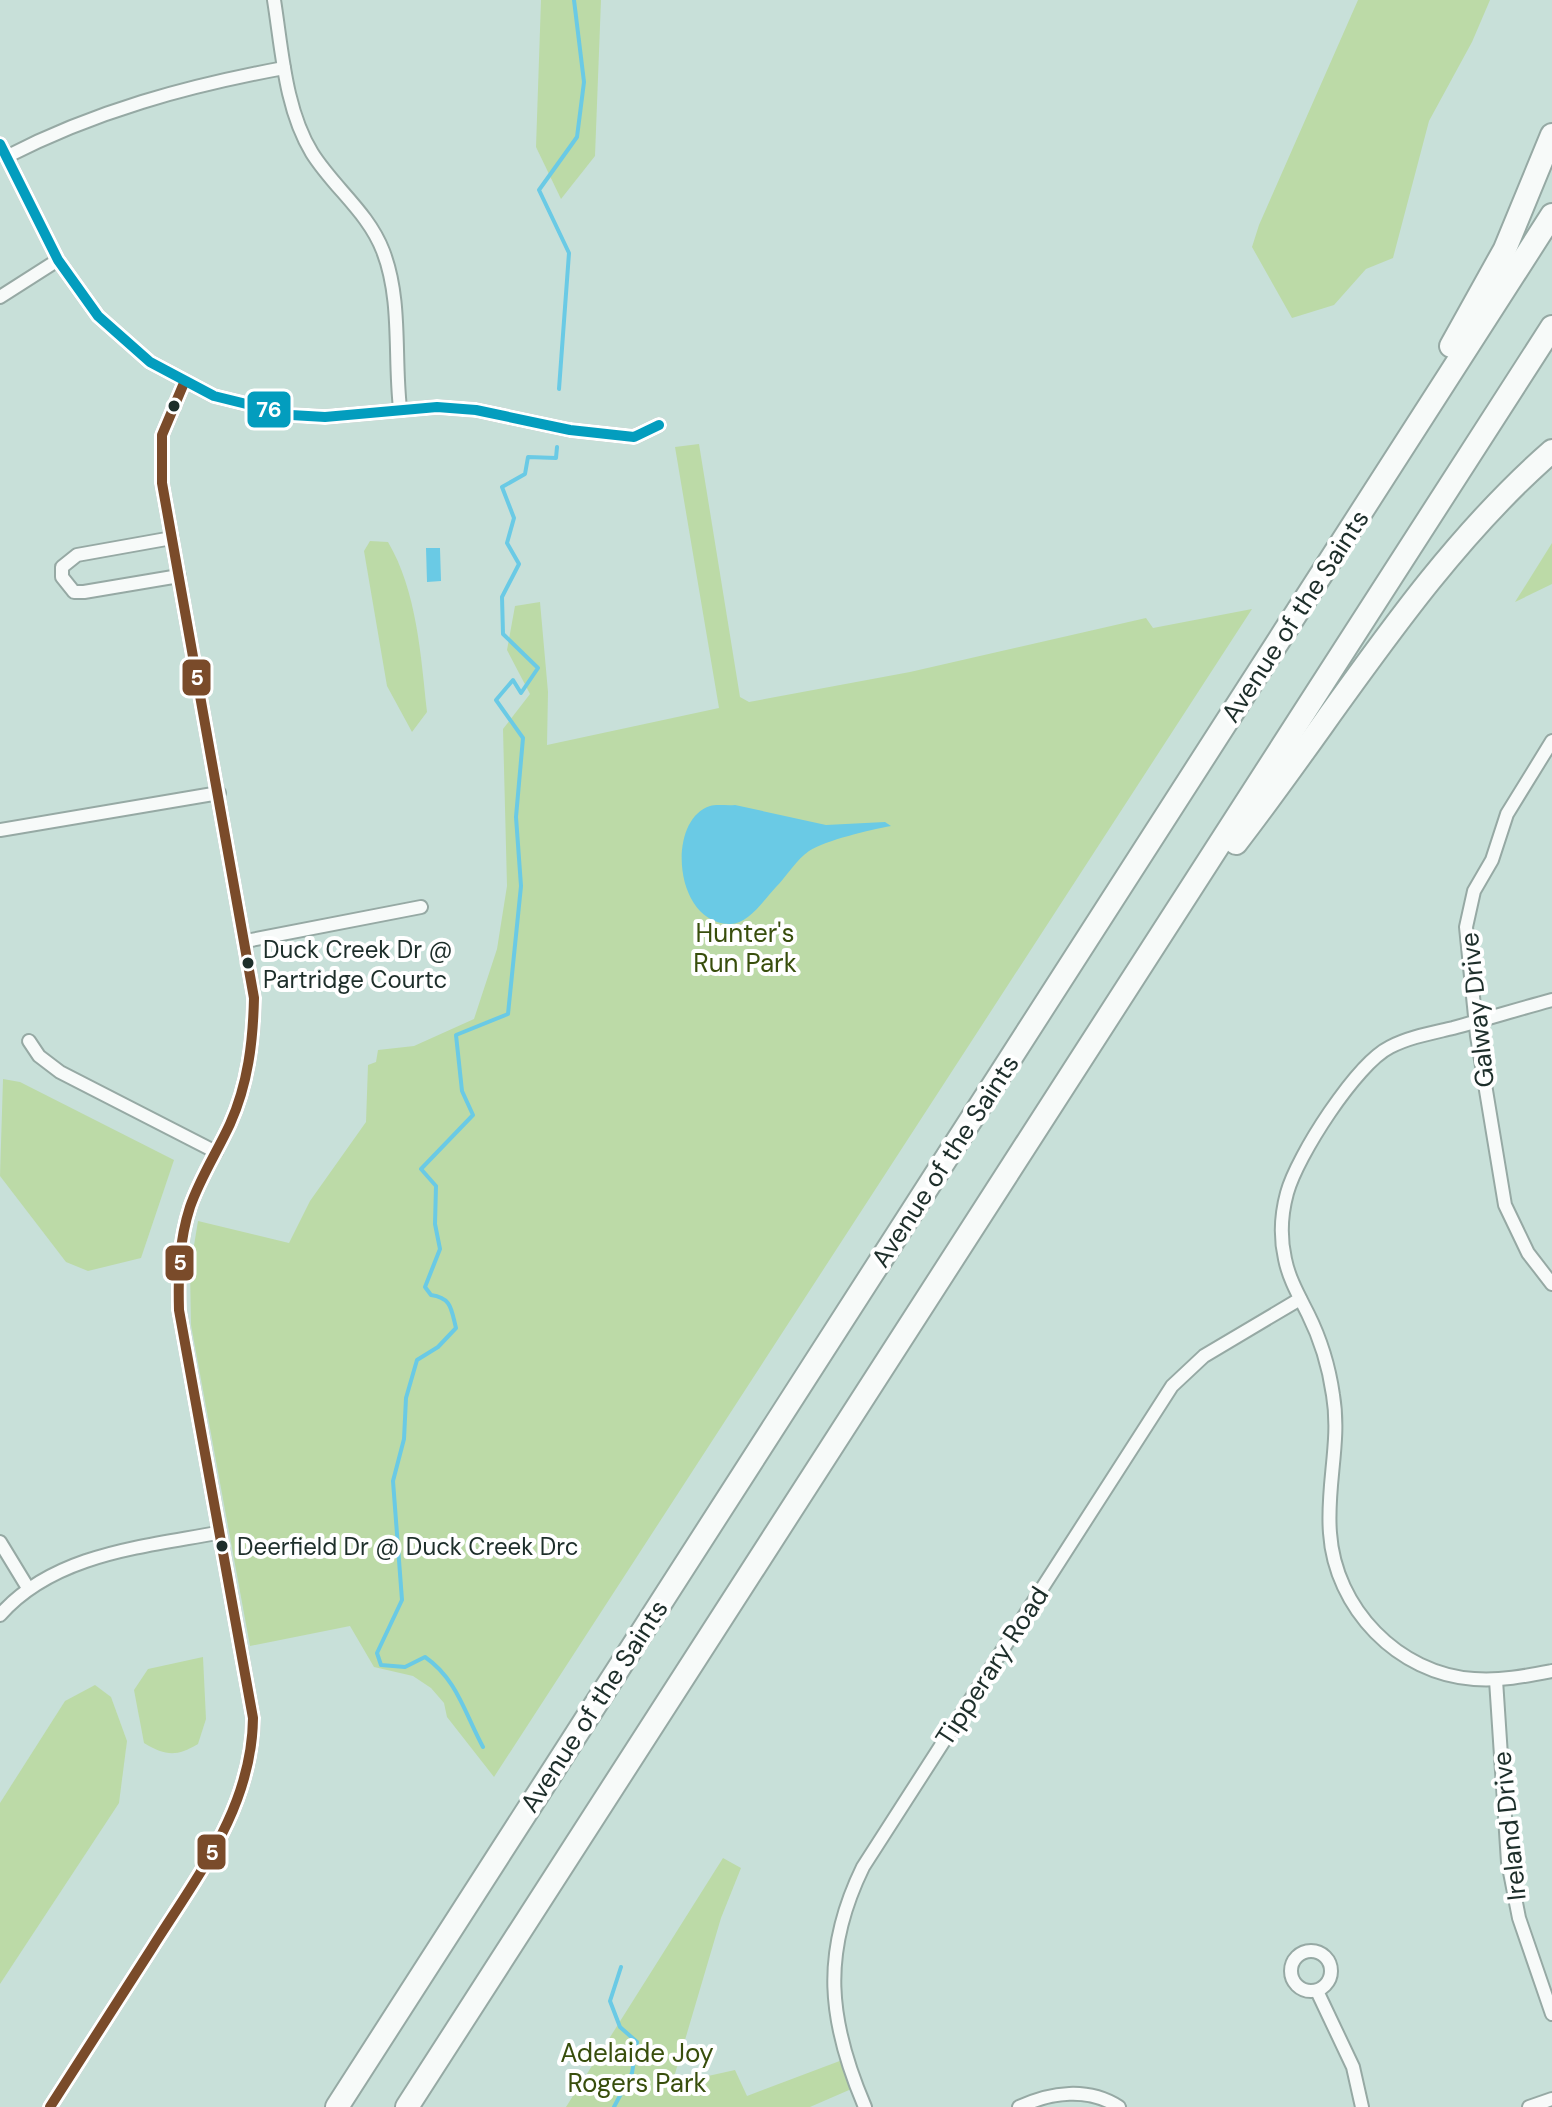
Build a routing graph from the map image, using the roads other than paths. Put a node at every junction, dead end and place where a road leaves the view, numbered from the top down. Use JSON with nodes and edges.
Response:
{"nodes":[{"id":1,"x":274,"y":0,"type":"edge"},
{"id":2,"x":284,"y":68,"type":"junction"},
{"id":3,"x":1552,"y":135,"type":"edge"},
{"id":4,"x":0,"y":144,"type":"edge"},
{"id":5,"x":6,"y":157,"type":"junction"},
{"id":6,"x":1552,"y":215,"type":"edge"},
{"id":7,"x":58,"y":260,"type":"junction"},
{"id":8,"x":0,"y":297,"type":"edge"},
{"id":9,"x":1552,"y":327,"type":"edge"},
{"id":10,"x":184,"y":383,"type":"junction"},
{"id":11,"x":400,"y":408,"type":"junction"},
{"id":12,"x":659,"y":425,"type":"dead end"},
{"id":13,"x":1552,"y":451,"type":"edge"},
{"id":14,"x":172,"y":538,"type":"junction"},
{"id":15,"x":179,"y":576,"type":"junction"},
{"id":16,"x":1552,"y":741,"type":"edge"},
{"id":17,"x":1191,"y":777,"type":"junction"},
{"id":18,"x":219,"y":793,"type":"junction"},
{"id":19,"x":0,"y":830,"type":"edge"},
{"id":20,"x":421,"y":907,"type":"dead end"},
{"id":21,"x":246,"y":941,"type":"junction"},
{"id":22,"x":1139,"y":971,"type":"junction"},
{"id":23,"x":1552,"y":1000,"type":"edge"},
{"id":24,"x":1476,"y":1021,"type":"junction"},
{"id":25,"x":29,"y":1041,"type":"dead end"},
{"id":26,"x":216,"y":1152,"type":"junction"},
{"id":27,"x":1552,"y":1284,"type":"edge"},
{"id":28,"x":1300,"y":1299,"type":"junction"},
{"id":29,"x":217,"y":1533,"type":"junction"},
{"id":30,"x":0,"y":1542,"type":"edge"},
{"id":31,"x":28,"y":1588,"type":"junction"},
{"id":32,"x":0,"y":1615,"type":"edge"},
{"id":33,"x":1552,"y":1671,"type":"edge"},
{"id":34,"x":1496,"y":1680,"type":"junction"},
{"id":35,"x":1317,"y":1991,"type":"dead end"},
{"id":36,"x":1552,"y":2014,"type":"edge"},
{"id":37,"x":1552,"y":2099,"type":"edge"},
{"id":38,"x":50,"y":2107,"type":"edge"},
{"id":39,"x":337,"y":2107,"type":"edge"},
{"id":40,"x":407,"y":2107,"type":"edge"},
{"id":41,"x":865,"y":2107,"type":"edge"},
{"id":42,"x":1019,"y":2107,"type":"edge"},
{"id":43,"x":1119,"y":2107,"type":"edge"},
{"id":44,"x":1362,"y":2107,"type":"edge"},
{"id":45,"x":1529,"y":2107,"type":"edge"}],
"edges":[{"from":1,"to":2,"type":"street"},
{"from":2,"to":5,"type":"street"},
{"from":2,"to":11,"type":"street"},
{"from":3,"to":17,"type":"highway"},
{"from":4,"to":5,"type":"street"},
{"from":5,"to":7,"type":"street"},
{"from":6,"to":17,"type":"highway","name":"Avenue of the Saints"},
{"from":7,"to":8,"type":"street"},
{"from":7,"to":10,"type":"street"},
{"from":9,"to":22,"type":"highway"},
{"from":10,"to":11,"type":"street"},
{"from":10,"to":14,"type":"street"},
{"from":11,"to":12,"type":"street"},
{"from":13,"to":22,"type":"highway"},
{"from":14,"to":15,"type":"street"},
{"from":14,"to":15,"type":"street"},
{"from":15,"to":18,"type":"street"},
{"from":16,"to":24,"type":"street","name":"Galway Drive"},
{"from":17,"to":39,"type":"highway","name":"Avenue of the Saints"},
{"from":18,"to":19,"type":"street"},
{"from":18,"to":21,"type":"street"},
{"from":20,"to":21,"type":"street"},
{"from":21,"to":26,"type":"street"},
{"from":22,"to":40,"type":"highway"},
{"from":23,"to":24,"type":"street"},
{"from":24,"to":27,"type":"street","name":"Galway Drive"},
{"from":24,"to":28,"type":"street"},
{"from":25,"to":26,"type":"street"},
{"from":26,"to":29,"type":"street"},
{"from":28,"to":34,"type":"street"},
{"from":28,"to":41,"type":"street","name":"Tipperary Road"},
{"from":29,"to":31,"type":"street"},
{"from":29,"to":38,"type":"street"},
{"from":30,"to":31,"type":"street"},
{"from":31,"to":32,"type":"street"},
{"from":33,"to":34,"type":"street"},
{"from":34,"to":36,"type":"street","name":"Ireland Drive"},
{"from":35,"to":44,"type":"street"},
{"from":37,"to":45,"type":"street"},
{"from":42,"to":43,"type":"street"}]}
